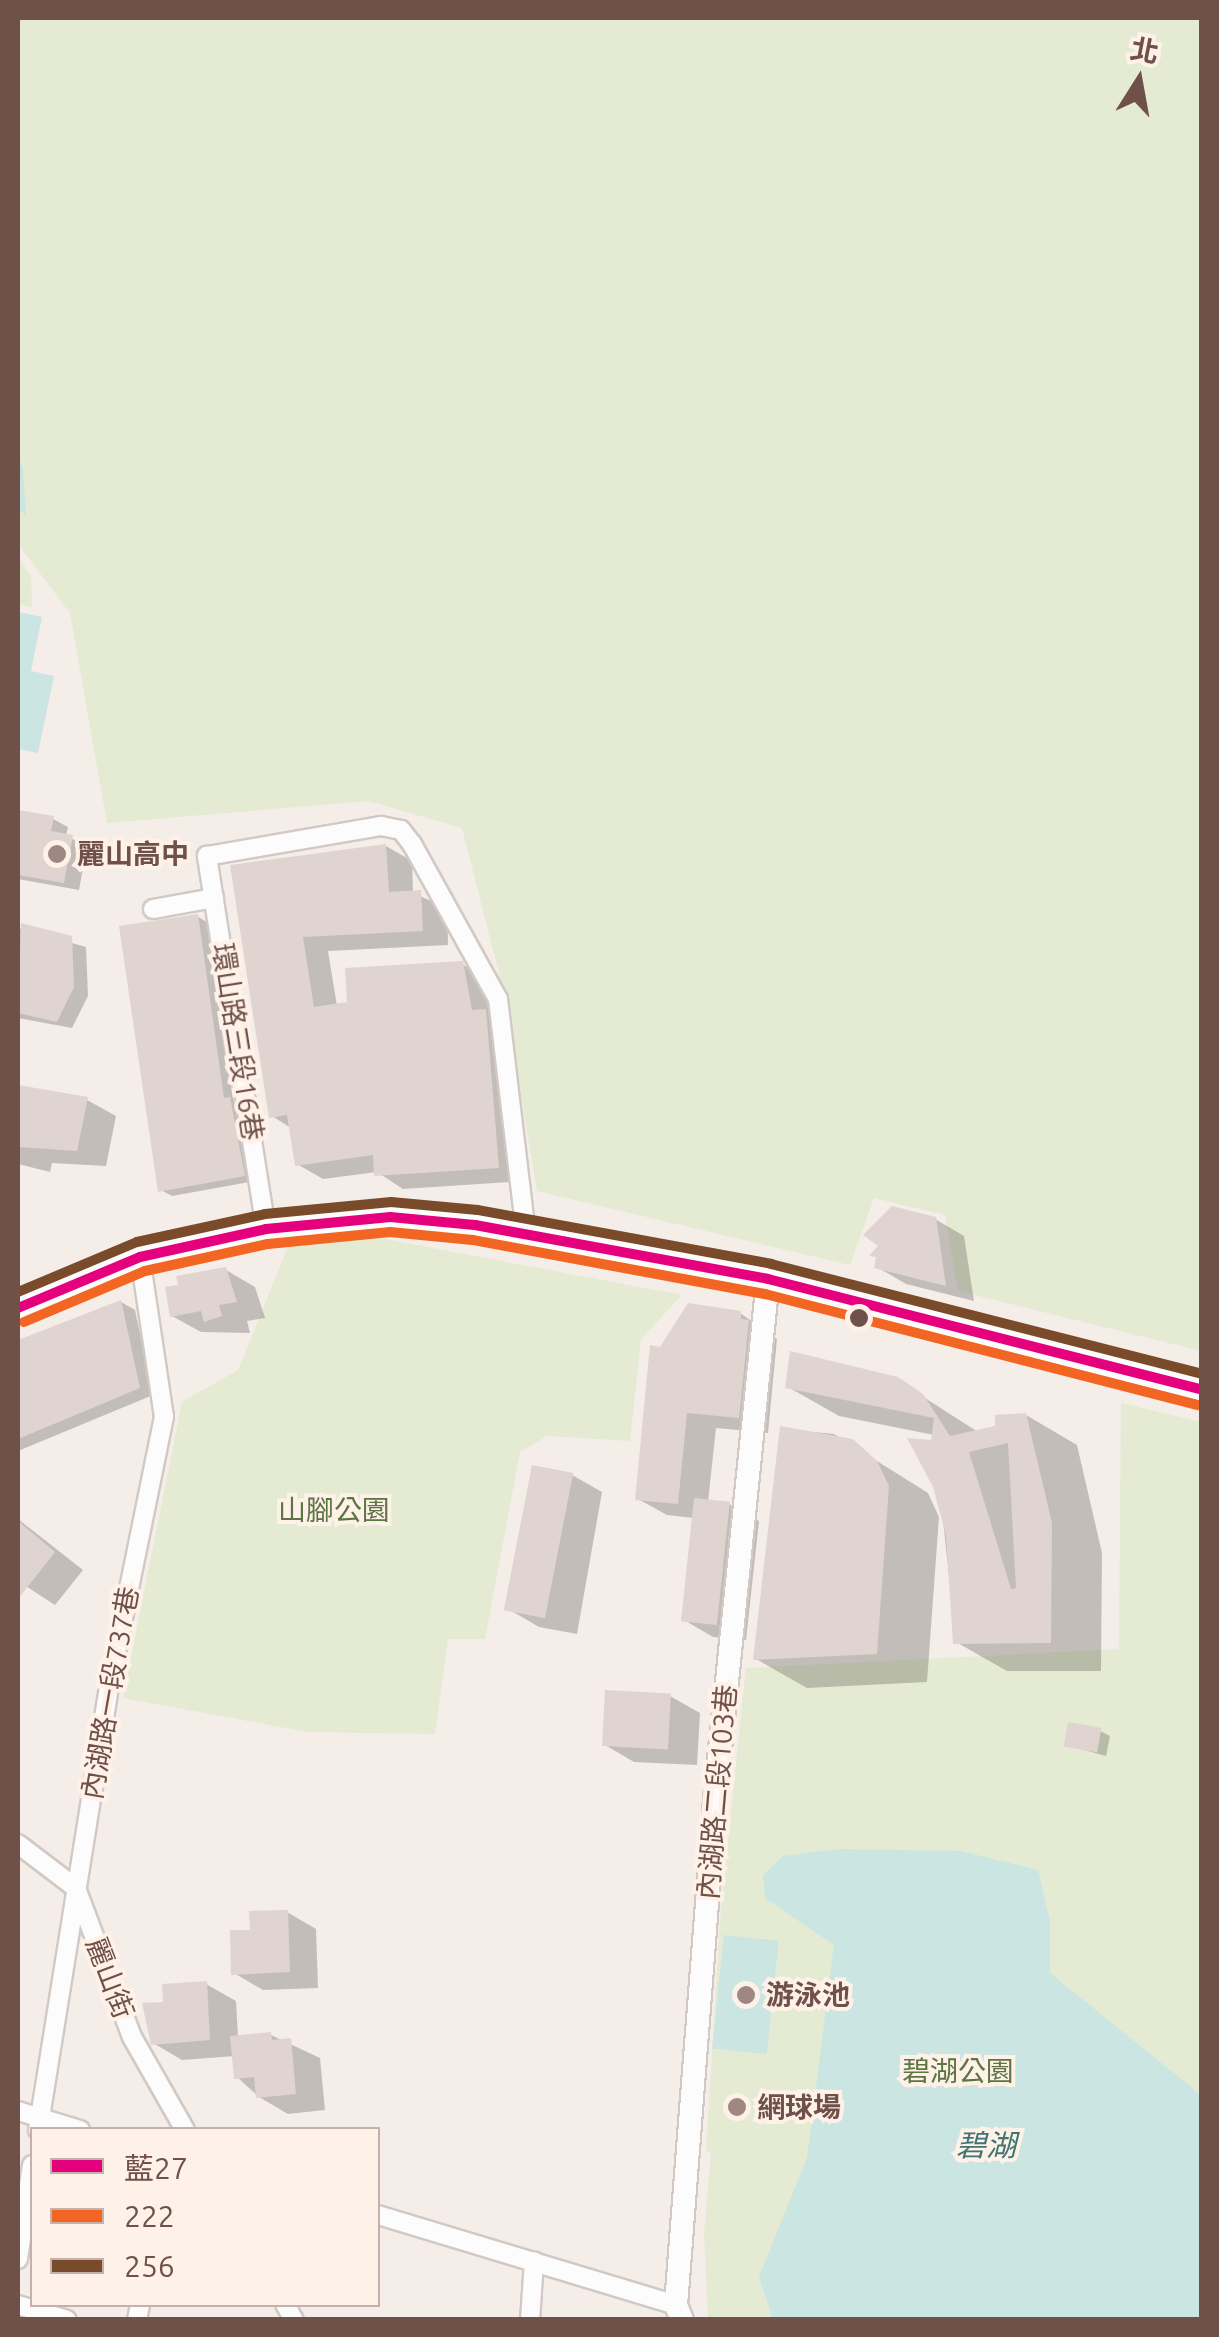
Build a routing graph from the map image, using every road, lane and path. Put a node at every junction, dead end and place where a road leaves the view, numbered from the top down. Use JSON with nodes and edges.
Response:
{"nodes":[{"id":1,"x":214,"y":898,"type":"junction"},
{"id":2,"x":153,"y":910,"type":"dead end"},
{"id":3,"x":266,"y":1229,"type":"junction"},
{"id":4,"x":526,"y":1234,"type":"junction"},
{"id":5,"x":140,"y":1257,"type":"junction"},
{"id":6,"x":768,"y":1279,"type":"junction"},
{"id":7,"x":18,"y":1308,"type":"edge"},
{"id":8,"x":1202,"y":1390,"type":"edge"},
{"id":9,"x":18,"y":1844,"type":"edge"},
{"id":10,"x":76,"y":1888,"type":"junction"},
{"id":11,"x":18,"y":2111,"type":"edge"},
{"id":12,"x":39,"y":2124,"type":"edge"},
{"id":13,"x":183,"y":2127,"type":"edge"},
{"id":14,"x":30,"y":2178,"type":"edge"},
{"id":15,"x":380,"y":2215,"type":"edge"},
{"id":16,"x":18,"y":2259,"type":"edge"},
{"id":17,"x":534,"y":2262,"type":"junction"},
{"id":18,"x":18,"y":2305,"type":"edge"},
{"id":19,"x":678,"y":2312,"type":"edge"},
{"id":20,"x":67,"y":2320,"type":"edge"},
{"id":21,"x":530,"y":2320,"type":"edge"}],
"edges":[{"from":1,"to":2,"type":"street"},
{"from":1,"to":3,"type":"street","name":"環山路三段16巷"},
{"from":1,"to":4,"type":"street","name":"環山路三段16巷"},
{"from":3,"to":4,"type":"street"},
{"from":3,"to":5,"type":"street"},
{"from":4,"to":6,"type":"street"},
{"from":5,"to":7,"type":"street"},
{"from":5,"to":10,"type":"street","name":"內湖路一段737巷"},
{"from":6,"to":8,"type":"street"},
{"from":6,"to":19,"type":"street","name":"內湖路二段103巷"},
{"from":9,"to":10,"type":"street"},
{"from":10,"to":12,"type":"street","name":"內湖路一段737巷"},
{"from":10,"to":13,"type":"street","name":"麗山街"},
{"from":11,"to":12,"type":"street"},
{"from":14,"to":16,"type":"street"},
{"from":15,"to":17,"type":"street"},
{"from":17,"to":19,"type":"street","name":"內湖路二段103巷"},
{"from":17,"to":21,"type":"street"},
{"from":18,"to":20,"type":"street"}]}
